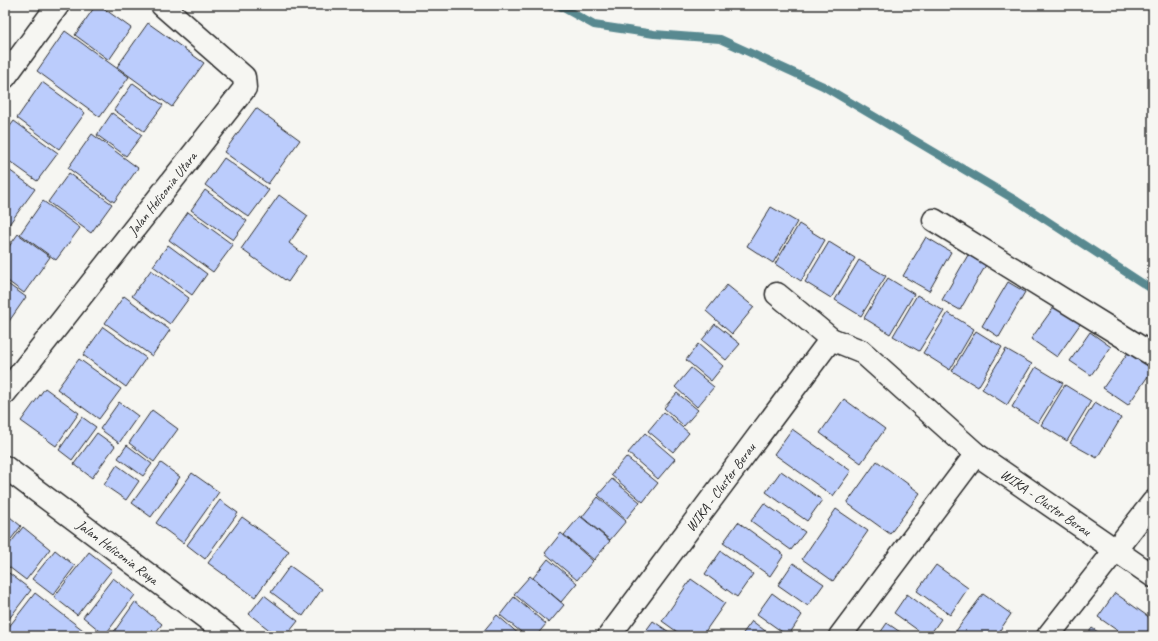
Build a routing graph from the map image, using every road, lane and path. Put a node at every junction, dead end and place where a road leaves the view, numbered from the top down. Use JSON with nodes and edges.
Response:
{"nodes":[{"id":1,"x":58,"y":5,"type":"edge"},
{"id":2,"x":162,"y":5,"type":"edge"},
{"id":3,"x":5,"y":77,"type":"edge"},
{"id":4,"x":934,"y":220,"type":"dead end"},
{"id":5,"x":777,"y":294,"type":"dead end"},
{"id":6,"x":831,"y":338,"type":"junction"},
{"id":7,"x":1153,"y":355,"type":"edge"},
{"id":8,"x":5,"y":393,"type":"edge"},
{"id":9,"x":976,"y":454,"type":"junction"},
{"id":10,"x":5,"y":467,"type":"edge"},
{"id":11,"x":1153,"y":502,"type":"edge"},
{"id":12,"x":1116,"y":550,"type":"junction"},
{"id":13,"x":1153,"y":576,"type":"edge"},
{"id":14,"x":230,"y":636,"type":"edge"},
{"id":15,"x":609,"y":636,"type":"edge"},
{"id":16,"x":840,"y":636,"type":"edge"},
{"id":17,"x":1048,"y":636,"type":"edge"}],
"edges":[{"from":1,"to":3,"type":"street"},
{"from":2,"to":8,"type":"street","name":"Jalan Heliconia Utara"},
{"from":4,"to":7,"type":"street"},
{"from":5,"to":6,"type":"street","name":"WIKA - Cluster Berau"},
{"from":6,"to":9,"type":"street","name":"WIKA - Cluster Berau"},
{"from":6,"to":15,"type":"street","name":"WIKA - Cluster Berau"},
{"from":9,"to":12,"type":"street","name":"WIKA - Cluster Berau"},
{"from":9,"to":16,"type":"street"},
{"from":10,"to":14,"type":"street","name":"Jalan Heliconia Raya"},
{"from":11,"to":12,"type":"street"},
{"from":12,"to":13,"type":"street","name":"WIKA - Cluster Berau"},
{"from":12,"to":17,"type":"street"}]}
